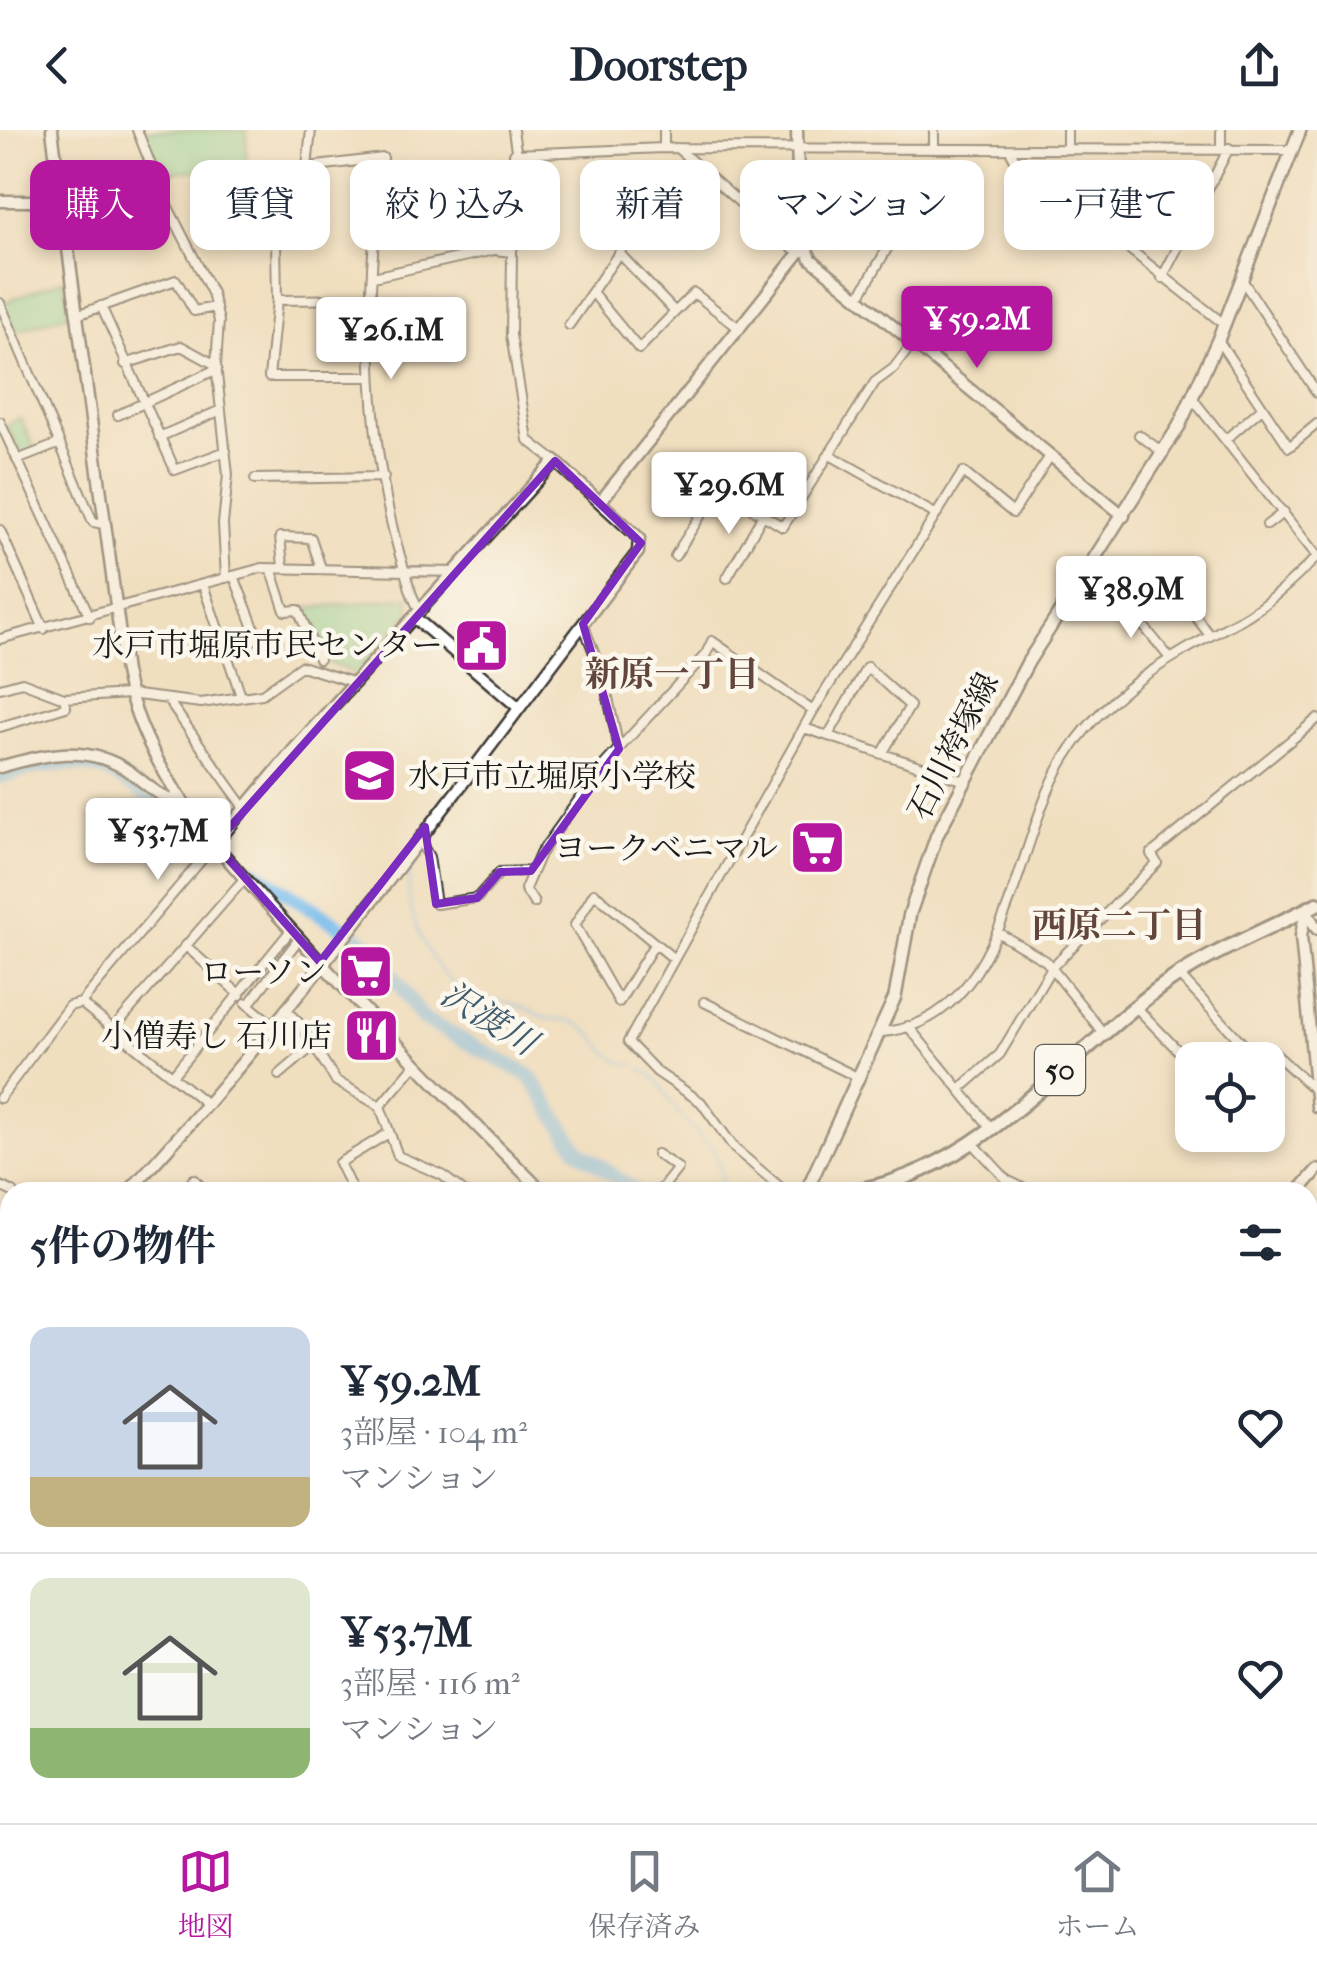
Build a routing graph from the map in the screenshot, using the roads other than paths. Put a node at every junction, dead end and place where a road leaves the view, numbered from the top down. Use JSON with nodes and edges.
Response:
{"nodes":[{"id":1,"x":52,"y":130,"type":"edge"},
{"id":2,"x":136,"y":130,"type":"edge"},
{"id":3,"x":311,"y":130,"type":"edge"},
{"id":4,"x":514,"y":130,"type":"edge"},
{"id":5,"x":664,"y":130,"type":"edge"},
{"id":6,"x":798,"y":130,"type":"edge"},
{"id":7,"x":934,"y":130,"type":"edge"},
{"id":8,"x":1066,"y":130,"type":"edge"},
{"id":9,"x":1221,"y":130,"type":"edge"},
{"id":10,"x":1300,"y":130,"type":"edge"},
{"id":11,"x":664,"y":148,"type":"junction"},
{"id":12,"x":677,"y":148,"type":"junction"},
{"id":13,"x":1066,"y":148,"type":"junction"},
{"id":14,"x":1225,"y":148,"type":"junction"},
{"id":15,"x":934,"y":149,"type":"junction"},
{"id":16,"x":1010,"y":150,"type":"junction"},
{"id":17,"x":1291,"y":150,"type":"junction"},
{"id":18,"x":798,"y":151,"type":"junction"},
{"id":19,"x":514,"y":154,"type":"junction"},
{"id":20,"x":688,"y":159,"type":"junction"},
{"id":21,"x":55,"y":160,"type":"edge"},
{"id":22,"x":308,"y":160,"type":"edge"},
{"id":23,"x":798,"y":160,"type":"edge"},
{"id":24,"x":330,"y":164,"type":"edge"},
{"id":25,"x":0,"y":201,"type":"edge"},
{"id":26,"x":30,"y":201,"type":"edge"},
{"id":27,"x":740,"y":204,"type":"edge"},
{"id":28,"x":67,"y":250,"type":"edge"},
{"id":29,"x":276,"y":250,"type":"edge"},
{"id":30,"x":801,"y":250,"type":"edge"},
{"id":31,"x":805,"y":250,"type":"edge"},
{"id":32,"x":886,"y":250,"type":"edge"},
{"id":33,"x":512,"y":252,"type":"junction"},
{"id":34,"x":619,"y":252,"type":"junction"},
{"id":35,"x":373,"y":277,"type":"junction"},
{"id":36,"x":1162,"y":278,"type":"junction"},
{"id":37,"x":1242,"y":278,"type":"junction"},
{"id":38,"x":592,"y":292,"type":"junction"},
{"id":39,"x":858,"y":299,"type":"junction"},
{"id":40,"x":277,"y":300,"type":"junction"},
{"id":41,"x":372,"y":300,"type":"junction"},
{"id":42,"x":0,"y":303,"type":"edge"},
{"id":43,"x":102,"y":306,"type":"junction"},
{"id":44,"x":216,"y":306,"type":"junction"},
{"id":45,"x":675,"y":312,"type":"junction"},
{"id":46,"x":77,"y":315,"type":"junction"},
{"id":47,"x":1224,"y":324,"type":"junction"},
{"id":48,"x":569,"y":325,"type":"dead end"},
{"id":49,"x":740,"y":329,"type":"junction"},
{"id":50,"x":1218,"y":340,"type":"junction"},
{"id":51,"x":912,"y":344,"type":"junction"},
{"id":52,"x":125,"y":364,"type":"junction"},
{"id":53,"x":217,"y":367,"type":"junction"},
{"id":54,"x":371,"y":377,"type":"junction"},
{"id":55,"x":1317,"y":394,"type":"edge"},
{"id":56,"x":1192,"y":398,"type":"junction"},
{"id":57,"x":143,"y":403,"type":"junction"},
{"id":58,"x":1262,"y":408,"type":"junction"},
{"id":59,"x":221,"y":410,"type":"junction"},
{"id":60,"x":118,"y":414,"type":"dead end"},
{"id":61,"x":0,"y":422,"type":"edge"},
{"id":62,"x":1317,"y":424,"type":"edge"},
{"id":63,"x":1139,"y":435,"type":"dead end"},
{"id":64,"x":160,"y":437,"type":"junction"},
{"id":65,"x":1226,"y":440,"type":"junction"},
{"id":66,"x":58,"y":444,"type":"junction"},
{"id":67,"x":226,"y":451,"type":"junction"},
{"id":68,"x":1164,"y":454,"type":"junction"},
{"id":69,"x":830,"y":456,"type":"junction"},
{"id":70,"x":1050,"y":456,"type":"junction"},
{"id":71,"x":17,"y":460,"type":"junction"},
{"id":72,"x":555,"y":461,"type":"junction"},
{"id":73,"x":384,"y":477,"type":"junction"},
{"id":74,"x":255,"y":479,"type":"dead end"},
{"id":75,"x":703,"y":479,"type":"dead end"},
{"id":76,"x":718,"y":488,"type":"junction"},
{"id":77,"x":600,"y":502,"type":"junction"},
{"id":78,"x":1284,"y":512,"type":"junction"},
{"id":79,"x":934,"y":514,"type":"junction"},
{"id":80,"x":764,"y":516,"type":"junction"},
{"id":81,"x":1124,"y":516,"type":"junction"},
{"id":82,"x":104,"y":524,"type":"junction"},
{"id":83,"x":1267,"y":525,"type":"dead end"},
{"id":84,"x":0,"y":530,"type":"edge"},
{"id":85,"x":675,"y":556,"type":"dead end"},
{"id":86,"x":1317,"y":557,"type":"edge"},
{"id":87,"x":1192,"y":562,"type":"dead end"},
{"id":88,"x":283,"y":566,"type":"junction"},
{"id":89,"x":270,"y":568,"type":"junction"},
{"id":90,"x":321,"y":568,"type":"junction"},
{"id":91,"x":404,"y":568,"type":"junction"},
{"id":92,"x":455,"y":572,"type":"junction"},
{"id":93,"x":230,"y":577,"type":"junction"},
{"id":94,"x":727,"y":578,"type":"dead end"},
{"id":95,"x":203,"y":585,"type":"junction"},
{"id":96,"x":1122,"y":601,"type":"dead end"},
{"id":97,"x":116,"y":611,"type":"junction"},
{"id":98,"x":418,"y":614,"type":"junction"},
{"id":99,"x":90,"y":617,"type":"junction"},
{"id":100,"x":582,"y":624,"type":"junction"},
{"id":101,"x":44,"y":629,"type":"junction"},
{"id":102,"x":1210,"y":634,"type":"junction"},
{"id":103,"x":0,"y":639,"type":"edge"},
{"id":104,"x":226,"y":649,"type":"junction"},
{"id":105,"x":1169,"y":657,"type":"junction"},
{"id":106,"x":319,"y":659,"type":"dead end"},
{"id":107,"x":356,"y":683,"type":"junction"},
{"id":108,"x":0,"y":688,"type":"edge"},
{"id":109,"x":129,"y":694,"type":"junction"},
{"id":110,"x":241,"y":696,"type":"junction"},
{"id":111,"x":64,"y":698,"type":"junction"},
{"id":112,"x":167,"y":699,"type":"junction"},
{"id":113,"x":518,"y":706,"type":"junction"},
{"id":114,"x":813,"y":711,"type":"junction"},
{"id":115,"x":1317,"y":719,"type":"edge"},
{"id":116,"x":0,"y":727,"type":"edge"},
{"id":117,"x":804,"y":728,"type":"junction"},
{"id":118,"x":828,"y":736,"type":"junction"},
{"id":119,"x":619,"y":750,"type":"junction"},
{"id":120,"x":882,"y":754,"type":"junction"},
{"id":121,"x":0,"y":767,"type":"edge"},
{"id":122,"x":965,"y":781,"type":"junction"},
{"id":123,"x":184,"y":802,"type":"junction"},
{"id":124,"x":246,"y":808,"type":"junction"},
{"id":125,"x":418,"y":837,"type":"junction"},
{"id":126,"x":215,"y":844,"type":"junction"},
{"id":127,"x":531,"y":871,"type":"junction"},
{"id":128,"x":244,"y":878,"type":"junction"},
{"id":129,"x":534,"y":903,"type":"dead end"},
{"id":130,"x":1311,"y":907,"type":"edge"},
{"id":131,"x":1317,"y":929,"type":"edge"},
{"id":132,"x":998,"y":932,"type":"junction"},
{"id":133,"x":295,"y":934,"type":"junction"},
{"id":134,"x":655,"y":943,"type":"junction"},
{"id":135,"x":186,"y":946,"type":"junction"},
{"id":136,"x":674,"y":960,"type":"junction"},
{"id":137,"x":320,"y":962,"type":"junction"},
{"id":138,"x":1052,"y":967,"type":"junction"},
{"id":139,"x":1179,"y":975,"type":"junction"},
{"id":140,"x":239,"y":996,"type":"junction"},
{"id":141,"x":704,"y":1002,"type":"dead end"},
{"id":142,"x":80,"y":1003,"type":"junction"},
{"id":143,"x":248,"y":1005,"type":"junction"},
{"id":144,"x":1136,"y":1006,"type":"junction"},
{"id":145,"x":284,"y":1008,"type":"junction"},
{"id":146,"x":272,"y":1024,"type":"junction"},
{"id":147,"x":908,"y":1026,"type":"junction"},
{"id":148,"x":114,"y":1029,"type":"junction"},
{"id":149,"x":882,"y":1032,"type":"junction"},
{"id":150,"x":1104,"y":1034,"type":"junction"},
{"id":151,"x":1241,"y":1042,"type":"edge"},
{"id":152,"x":312,"y":1047,"type":"junction"},
{"id":153,"x":1175,"y":1047,"type":"edge"},
{"id":154,"x":1285,"y":1063,"type":"edge"},
{"id":155,"x":415,"y":1065,"type":"junction"},
{"id":156,"x":279,"y":1075,"type":"dead end"},
{"id":157,"x":172,"y":1076,"type":"junction"},
{"id":158,"x":859,"y":1078,"type":"junction"},
{"id":159,"x":960,"y":1089,"type":"junction"},
{"id":160,"x":1316,"y":1091,"type":"edge"},
{"id":161,"x":0,"y":1098,"type":"edge"},
{"id":162,"x":208,"y":1105,"type":"junction"},
{"id":163,"x":380,"y":1106,"type":"junction"},
{"id":164,"x":1317,"y":1107,"type":"edge"},
{"id":165,"x":991,"y":1128,"type":"junction"},
{"id":166,"x":387,"y":1134,"type":"junction"},
{"id":167,"x":972,"y":1142,"type":"junction"},
{"id":168,"x":657,"y":1154,"type":"dead end"},
{"id":169,"x":137,"y":1182,"type":"edge"},
{"id":170,"x":348,"y":1182,"type":"edge"},
{"id":171,"x":451,"y":1182,"type":"edge"},
{"id":172,"x":535,"y":1182,"type":"edge"},
{"id":173,"x":668,"y":1182,"type":"edge"},
{"id":174,"x":774,"y":1182,"type":"edge"},
{"id":175,"x":811,"y":1182,"type":"edge"},
{"id":176,"x":894,"y":1182,"type":"edge"},
{"id":177,"x":1010,"y":1182,"type":"edge"}],
"edges":[{"from":1,"to":21,"type":"street"},
{"from":2,"to":44,"type":"street"},
{"from":3,"to":22,"type":"street"},
{"from":4,"to":19,"type":"street"},
{"from":5,"to":11,"type":"street"},
{"from":6,"to":18,"type":"street"},
{"from":7,"to":15,"type":"street"},
{"from":8,"to":13,"type":"street"},
{"from":9,"to":14,"type":"street"},
{"from":10,"to":17,"type":"main road","name":"石川袴塚線"},
{"from":11,"to":12,"type":"street"},
{"from":11,"to":19,"type":"street"},
{"from":12,"to":18,"type":"street"},
{"from":12,"to":20,"type":"street"},
{"from":13,"to":14,"type":"street"},
{"from":13,"to":16,"type":"street"},
{"from":14,"to":17,"type":"street"},
{"from":14,"to":36,"type":"street"},
{"from":15,"to":16,"type":"street"},
{"from":15,"to":18,"type":"street"},
{"from":16,"to":36,"type":"street"},
{"from":17,"to":37,"type":"main road","name":"石川袴塚線"},
{"from":18,"to":23,"type":"street"},
{"from":19,"to":33,"type":"street"},
{"from":20,"to":27,"type":"street"},
{"from":20,"to":34,"type":"street"},
{"from":24,"to":35,"type":"street"},
{"from":25,"to":26,"type":"street"},
{"from":28,"to":46,"type":"street"},
{"from":29,"to":40,"type":"street"},
{"from":30,"to":49,"type":"street"},
{"from":31,"to":39,"type":"street"},
{"from":32,"to":39,"type":"street"},
{"from":33,"to":35,"type":"street"},
{"from":33,"to":72,"type":"street"},
{"from":34,"to":38,"type":"street"},
{"from":34,"to":45,"type":"street"},
{"from":35,"to":41,"type":"street"},
{"from":36,"to":47,"type":"street"},
{"from":37,"to":47,"type":"main road","name":"石川袴塚線"},
{"from":37,"to":55,"type":"street"},
{"from":38,"to":45,"type":"street"},
{"from":38,"to":48,"type":"street"},
{"from":39,"to":51,"type":"street"},
{"from":40,"to":41,"type":"street"},
{"from":40,"to":54,"type":"street"},
{"from":41,"to":54,"type":"street"},
{"from":42,"to":66,"type":"street"},
{"from":43,"to":44,"type":"street"},
{"from":43,"to":46,"type":"street"},
{"from":43,"to":52,"type":"street"},
{"from":44,"to":53,"type":"street"},
{"from":45,"to":49,"type":"street"},
{"from":46,"to":82,"type":"street"},
{"from":47,"to":50,"type":"main road","name":"石川袴塚線"},
{"from":49,"to":77,"type":"street"},
{"from":50,"to":56,"type":"main road","name":"石川袴塚線"},
{"from":50,"to":58,"type":"street"},
{"from":51,"to":69,"type":"street"},
{"from":51,"to":70,"type":"street"},
{"from":52,"to":53,"type":"street"},
{"from":52,"to":57,"type":"street"},
{"from":53,"to":57,"type":"street"},
{"from":53,"to":59,"type":"street"},
{"from":54,"to":73,"type":"street"},
{"from":56,"to":65,"type":"street"},
{"from":56,"to":68,"type":"main road","name":"石川袴塚線"},
{"from":57,"to":60,"type":"street"},
{"from":57,"to":64,"type":"street"},
{"from":58,"to":62,"type":"street"},
{"from":58,"to":65,"type":"street"},
{"from":59,"to":64,"type":"street"},
{"from":59,"to":67,"type":"street"},
{"from":61,"to":71,"type":"street"},
{"from":63,"to":68,"type":"street"},
{"from":64,"to":67,"type":"street"},
{"from":65,"to":78,"type":"street"},
{"from":66,"to":71,"type":"street"},
{"from":66,"to":82,"type":"street"},
{"from":67,"to":93,"type":"street"},
{"from":68,"to":81,"type":"main road","name":"石川袴塚線"},
{"from":69,"to":79,"type":"street"},
{"from":69,"to":80,"type":"street"},
{"from":70,"to":79,"type":"street"},
{"from":70,"to":81,"type":"street"},
{"from":71,"to":99,"type":"street"},
{"from":72,"to":77,"type":"street"},
{"from":72,"to":92,"type":"street"},
{"from":73,"to":74,"type":"street"},
{"from":73,"to":91,"type":"street"},
{"from":75,"to":76,"type":"street"},
{"from":76,"to":80,"type":"street"},
{"from":76,"to":85,"type":"street"},
{"from":77,"to":100,"type":"street"},
{"from":78,"to":83,"type":"street"},
{"from":78,"to":86,"type":"street"},
{"from":79,"to":114,"type":"street"},
{"from":80,"to":94,"type":"street"},
{"from":81,"to":122,"type":"main road","name":"石川袴塚線"},
{"from":82,"to":97,"type":"street"},
{"from":84,"to":101,"type":"street"},
{"from":86,"to":102,"type":"street"},
{"from":87,"to":102,"type":"street"},
{"from":88,"to":89,"type":"street"},
{"from":88,"to":90,"type":"street"},
{"from":88,"to":90,"type":"street"},
{"from":89,"to":93,"type":"street"},
{"from":89,"to":106,"type":"street"},
{"from":90,"to":91,"type":"street"},
{"from":91,"to":92,"type":"street"},
{"from":91,"to":98,"type":"street"},
{"from":92,"to":98,"type":"street"},
{"from":93,"to":95,"type":"street"},
{"from":93,"to":104,"type":"street"},
{"from":95,"to":97,"type":"street"},
{"from":95,"to":104,"type":"street"},
{"from":96,"to":105,"type":"street"},
{"from":97,"to":99,"type":"street"},
{"from":97,"to":109,"type":"street"},
{"from":98,"to":107,"type":"street"},
{"from":98,"to":113,"type":"street"},
{"from":99,"to":101,"type":"street"},
{"from":100,"to":113,"type":"street"},
{"from":100,"to":119,"type":"street"},
{"from":101,"to":103,"type":"street"},
{"from":102,"to":105,"type":"street"},
{"from":104,"to":110,"type":"street"},
{"from":105,"to":132,"type":"street"},
{"from":107,"to":110,"type":"street"},
{"from":107,"to":124,"type":"street"},
{"from":108,"to":111,"type":"street"},
{"from":109,"to":111,"type":"street"},
{"from":109,"to":112,"type":"street"},
{"from":109,"to":123,"type":"street"},
{"from":110,"to":112,"type":"street"},
{"from":111,"to":116,"type":"street"},
{"from":112,"to":124,"type":"street"},
{"from":113,"to":125,"type":"street"},
{"from":114,"to":117,"type":"street"},
{"from":114,"to":119,"type":"street"},
{"from":115,"to":138,"type":"street"},
{"from":117,"to":118,"type":"street"},
{"from":117,"to":136,"type":"street"},
{"from":118,"to":120,"type":"street"},
{"from":118,"to":120,"type":"street"},
{"from":119,"to":127,"type":"street"},
{"from":120,"to":122,"type":"street"},
{"from":121,"to":123,"type":"street"},
{"from":122,"to":149,"type":"main road","name":"石川袴塚線"},
{"from":123,"to":126,"type":"street"},
{"from":124,"to":126,"type":"street"},
{"from":125,"to":127,"type":"street"},
{"from":125,"to":137,"type":"street"},
{"from":126,"to":128,"type":"street"},
{"from":126,"to":142,"type":"street"},
{"from":127,"to":129,"type":"street"},
{"from":128,"to":133,"type":"street"},
{"from":128,"to":135,"type":"street"},
{"from":130,"to":131,"type":"street"},
{"from":130,"to":139,"type":"highway","number":"50"},
{"from":130,"to":160,"type":"street"},
{"from":132,"to":138,"type":"street"},
{"from":132,"to":147,"type":"street"},
{"from":133,"to":137,"type":"street"},
{"from":133,"to":140,"type":"street"},
{"from":133,"to":143,"type":"street"},
{"from":134,"to":134,"type":"street"},
{"from":134,"to":136,"type":"street"},
{"from":135,"to":140,"type":"street"},
{"from":135,"to":148,"type":"street"},
{"from":136,"to":174,"type":"street"},
{"from":137,"to":145,"type":"street"},
{"from":137,"to":155,"type":"street"},
{"from":138,"to":150,"type":"street"},
{"from":138,"to":159,"type":"street"},
{"from":139,"to":144,"type":"highway","number":"50"},
{"from":139,"to":151,"type":"street"},
{"from":140,"to":143,"type":"street"},
{"from":140,"to":157,"type":"street"},
{"from":141,"to":158,"type":"street"},
{"from":142,"to":148,"type":"street"},
{"from":142,"to":161,"type":"street"},
{"from":143,"to":146,"type":"street"},
{"from":144,"to":150,"type":"highway","number":"50"},
{"from":144,"to":153,"type":"street"},
{"from":145,"to":146,"type":"street"},
{"from":145,"to":152,"type":"street"},
{"from":146,"to":162,"type":"street"},
{"from":147,"to":149,"type":"street"},
{"from":147,"to":159,"type":"street"},
{"from":148,"to":157,"type":"street"},
{"from":149,"to":158,"type":"main road","name":"石川袴塚線"},
{"from":150,"to":165,"type":"highway","number":"50"},
{"from":152,"to":156,"type":"street"},
{"from":152,"to":163,"type":"street"},
{"from":154,"to":160,"type":"street"},
{"from":155,"to":163,"type":"street"},
{"from":155,"to":172,"type":"street"},
{"from":157,"to":162,"type":"street"},
{"from":158,"to":175,"type":"main road","name":"石川袴塚線"},
{"from":159,"to":165,"type":"street"},
{"from":160,"to":164,"type":"street"},
{"from":162,"to":169,"type":"street"},
{"from":163,"to":166,"type":"street"},
{"from":165,"to":167,"type":"highway","number":"50"},
{"from":166,"to":170,"type":"street"},
{"from":166,"to":171,"type":"street"},
{"from":167,"to":176,"type":"highway","number":"50"},
{"from":167,"to":177,"type":"street"},
{"from":168,"to":173,"type":"street"}]}
